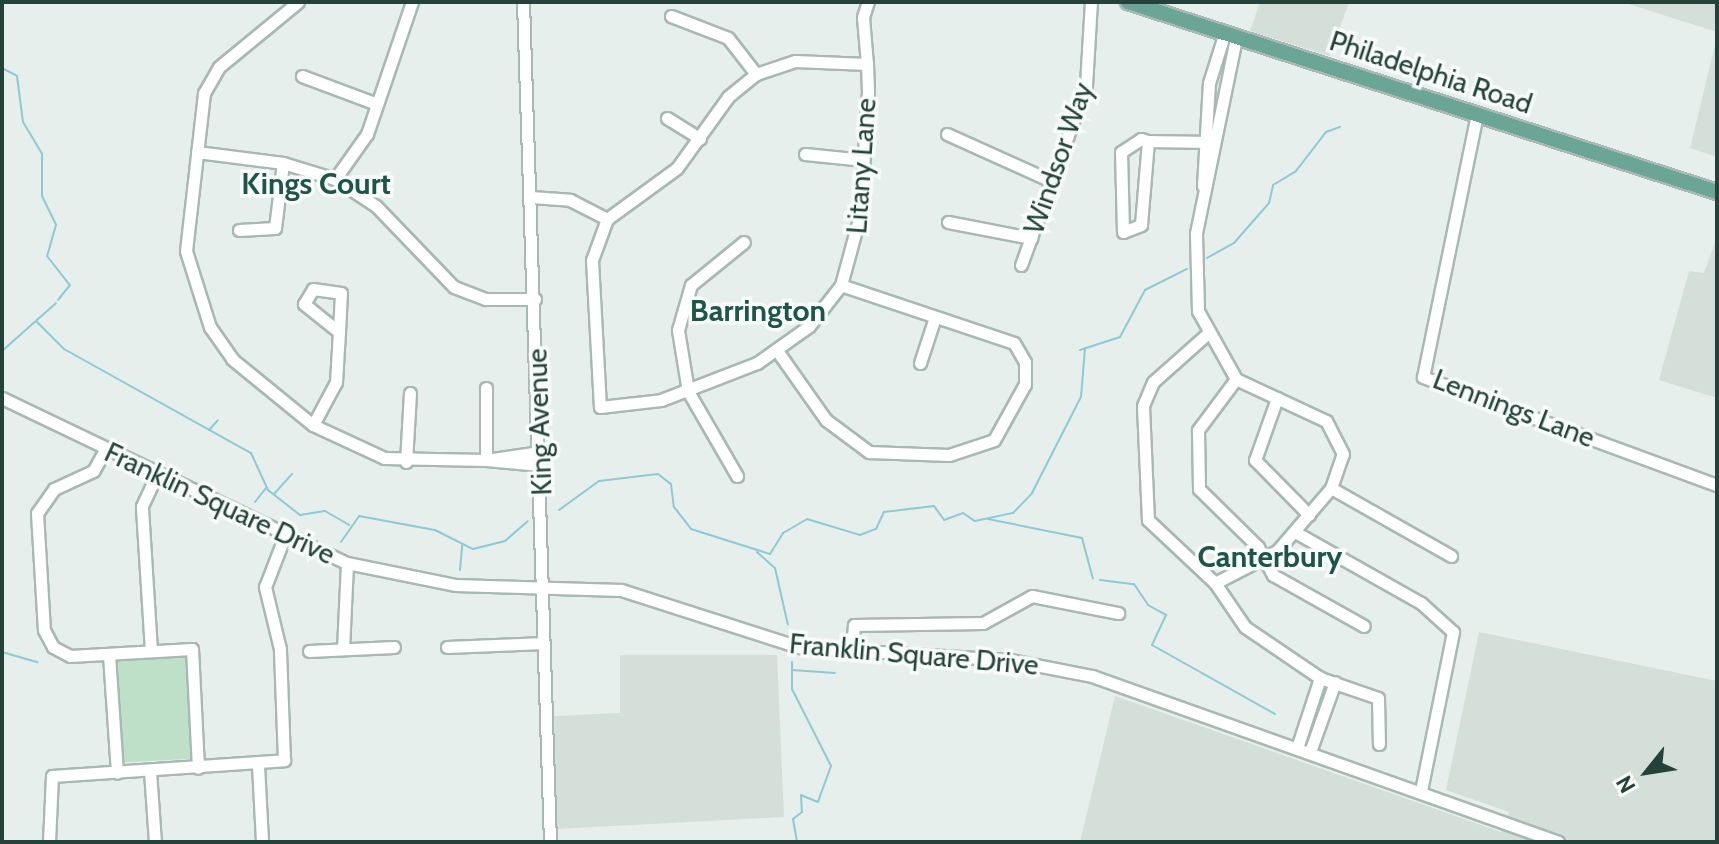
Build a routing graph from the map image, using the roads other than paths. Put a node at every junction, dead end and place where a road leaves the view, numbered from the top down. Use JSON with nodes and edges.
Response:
{"nodes":[{"id":1,"x":298,"y":2,"type":"edge"},
{"id":2,"x":412,"y":2,"type":"edge"},
{"id":3,"x":523,"y":2,"type":"edge"},
{"id":4,"x":868,"y":2,"type":"edge"},
{"id":5,"x":1091,"y":2,"type":"edge"},
{"id":6,"x":1128,"y":2,"type":"edge"},
{"id":7,"x":671,"y":16,"type":"dead end"},
{"id":8,"x":1230,"y":36,"type":"junction"},
{"id":9,"x":867,"y":64,"type":"junction"},
{"id":10,"x":756,"y":74,"type":"junction"},
{"id":11,"x":302,"y":76,"type":"dead end"},
{"id":12,"x":377,"y":104,"type":"junction"},
{"id":13,"x":1477,"y":114,"type":"junction"},
{"id":14,"x":667,"y":118,"type":"dead end"},
{"id":15,"x":947,"y":134,"type":"dead end"},
{"id":16,"x":700,"y":139,"type":"junction"},
{"id":17,"x":1148,"y":141,"type":"junction"},
{"id":18,"x":1209,"y":142,"type":"junction"},
{"id":19,"x":197,"y":152,"type":"junction"},
{"id":20,"x":805,"y":154,"type":"dead end"},
{"id":21,"x":864,"y":160,"type":"junction"},
{"id":22,"x":283,"y":163,"type":"junction"},
{"id":23,"x":335,"y":179,"type":"junction"},
{"id":24,"x":1049,"y":180,"type":"junction"},
{"id":25,"x":1717,"y":192,"type":"edge"},
{"id":26,"x":531,"y":197,"type":"junction"},
{"id":27,"x":607,"y":219,"type":"junction"},
{"id":28,"x":948,"y":222,"type":"dead end"},
{"id":29,"x":239,"y":230,"type":"dead end"},
{"id":30,"x":1031,"y":238,"type":"junction"},
{"id":31,"x":744,"y":242,"type":"dead end"},
{"id":32,"x":1021,"y":265,"type":"dead end"},
{"id":33,"x":841,"y":285,"type":"junction"},
{"id":34,"x":535,"y":299,"type":"junction"},
{"id":35,"x":935,"y":317,"type":"junction"},
{"id":36,"x":339,"y":332,"type":"dead end"},
{"id":37,"x":1207,"y":334,"type":"junction"},
{"id":38,"x":778,"y":352,"type":"junction"},
{"id":39,"x":920,"y":363,"type":"dead end"},
{"id":40,"x":1236,"y":379,"type":"junction"},
{"id":41,"x":486,"y":388,"type":"dead end"},
{"id":42,"x":688,"y":391,"type":"junction"},
{"id":43,"x":410,"y":393,"type":"dead end"},
{"id":44,"x":2,"y":398,"type":"edge"},
{"id":45,"x":1277,"y":398,"type":"junction"},
{"id":46,"x":313,"y":425,"type":"junction"},
{"id":47,"x":106,"y":448,"type":"junction"},
{"id":48,"x":540,"y":452,"type":"junction"},
{"id":49,"x":486,"y":460,"type":"junction"},
{"id":50,"x":406,"y":462,"type":"junction"},
{"id":51,"x":540,"y":465,"type":"junction"},
{"id":52,"x":157,"y":474,"type":"junction"},
{"id":53,"x":737,"y":476,"type":"dead end"},
{"id":54,"x":1717,"y":485,"type":"edge"},
{"id":55,"x":1331,"y":488,"type":"junction"},
{"id":56,"x":1309,"y":515,"type":"junction"},
{"id":57,"x":1295,"y":532,"type":"junction"},
{"id":58,"x":284,"y":538,"type":"junction"},
{"id":59,"x":1451,"y":556,"type":"dead end"},
{"id":60,"x":1264,"y":562,"type":"junction"},
{"id":61,"x":347,"y":563,"type":"junction"},
{"id":62,"x":1215,"y":583,"type":"junction"},
{"id":63,"x":543,"y":587,"type":"junction"},
{"id":64,"x":1118,"y":613,"type":"dead end"},
{"id":65,"x":1364,"y":626,"type":"dead end"},
{"id":66,"x":544,"y":643,"type":"junction"},
{"id":67,"x":394,"y":647,"type":"dead end"},
{"id":68,"x":447,"y":647,"type":"dead end"},
{"id":69,"x":343,"y":649,"type":"junction"},
{"id":70,"x":151,"y":651,"type":"junction"},
{"id":71,"x":309,"y":651,"type":"dead end"},
{"id":72,"x":852,"y":652,"type":"junction"},
{"id":73,"x":109,"y":655,"type":"junction"},
{"id":74,"x":1320,"y":678,"type":"junction"},
{"id":75,"x":1335,"y":682,"type":"junction"},
{"id":76,"x":1379,"y":744,"type":"dead end"},
{"id":77,"x":1298,"y":745,"type":"junction"},
{"id":78,"x":1311,"y":749,"type":"junction"},
{"id":79,"x":258,"y":765,"type":"junction"},
{"id":80,"x":198,"y":768,"type":"junction"},
{"id":81,"x":150,"y":771,"type":"junction"},
{"id":82,"x":117,"y":773,"type":"junction"},
{"id":83,"x":1421,"y":790,"type":"junction"},
{"id":84,"x":49,"y":842,"type":"edge"},
{"id":85,"x":155,"y":842,"type":"edge"},
{"id":86,"x":262,"y":842,"type":"edge"},
{"id":87,"x":550,"y":842,"type":"edge"},
{"id":88,"x":1558,"y":842,"type":"edge"}],
"edges":[{"from":1,"to":19,"type":"street"},
{"from":2,"to":12,"type":"street"},
{"from":3,"to":26,"type":"street","name":"King Avenue"},
{"from":4,"to":9,"type":"street","name":"Litany Lane"},
{"from":5,"to":24,"type":"street","name":"Windsor Way"},
{"from":6,"to":8,"type":"main road","name":"Philadelphia Road"},
{"from":7,"to":10,"type":"street"},
{"from":8,"to":13,"type":"main road","name":"Philadelphia Road"},
{"from":8,"to":18,"type":"street"},
{"from":9,"to":10,"type":"street"},
{"from":9,"to":21,"type":"street","name":"Litany Lane"},
{"from":10,"to":16,"type":"street"},
{"from":11,"to":12,"type":"street"},
{"from":12,"to":23,"type":"street"},
{"from":13,"to":25,"type":"main road","name":"Philadelphia Road"},
{"from":13,"to":54,"type":"street","name":"Lennings Lane"},
{"from":14,"to":16,"type":"street"},
{"from":15,"to":24,"type":"street"},
{"from":16,"to":27,"type":"street"},
{"from":17,"to":17,"type":"street"},
{"from":17,"to":18,"type":"street"},
{"from":18,"to":37,"type":"street"},
{"from":19,"to":22,"type":"street"},
{"from":19,"to":46,"type":"street"},
{"from":20,"to":21,"type":"street"},
{"from":21,"to":33,"type":"street","name":"Litany Lane"},
{"from":22,"to":23,"type":"street"},
{"from":22,"to":29,"type":"street"},
{"from":23,"to":34,"type":"street"},
{"from":24,"to":30,"type":"street","name":"Windsor Way"},
{"from":26,"to":27,"type":"street"},
{"from":26,"to":34,"type":"street","name":"King Avenue"},
{"from":27,"to":42,"type":"street","name":"Litany Lane"},
{"from":28,"to":30,"type":"street"},
{"from":30,"to":32,"type":"street","name":"Windsor Way"},
{"from":31,"to":42,"type":"street"},
{"from":33,"to":35,"type":"street"},
{"from":33,"to":38,"type":"street","name":"Litany Lane"},
{"from":34,"to":48,"type":"street","name":"King Avenue"},
{"from":35,"to":38,"type":"street"},
{"from":35,"to":39,"type":"street"},
{"from":36,"to":46,"type":"street"},
{"from":37,"to":40,"type":"street"},
{"from":37,"to":62,"type":"street"},
{"from":38,"to":42,"type":"street","name":"Litany Lane"},
{"from":40,"to":45,"type":"street"},
{"from":40,"to":60,"type":"street"},
{"from":41,"to":49,"type":"street"},
{"from":42,"to":53,"type":"street"},
{"from":43,"to":50,"type":"street"},
{"from":44,"to":47,"type":"street","name":"Franklin Square Drive"},
{"from":45,"to":55,"type":"street"},
{"from":45,"to":56,"type":"street"},
{"from":46,"to":50,"type":"street"},
{"from":47,"to":52,"type":"street","name":"Franklin Square Drive"},
{"from":47,"to":73,"type":"street"},
{"from":48,"to":49,"type":"street"},
{"from":48,"to":51,"type":"street","name":"King Avenue"},
{"from":49,"to":50,"type":"street"},
{"from":49,"to":51,"type":"street"},
{"from":51,"to":63,"type":"street","name":"King Avenue"},
{"from":52,"to":58,"type":"street","name":"Franklin Square Drive"},
{"from":52,"to":70,"type":"street"},
{"from":55,"to":56,"type":"street"},
{"from":55,"to":59,"type":"street"},
{"from":56,"to":57,"type":"street"},
{"from":57,"to":60,"type":"street"},
{"from":57,"to":83,"type":"street"},
{"from":58,"to":61,"type":"street","name":"Franklin Square Drive"},
{"from":58,"to":79,"type":"street"},
{"from":60,"to":62,"type":"street"},
{"from":60,"to":65,"type":"street"},
{"from":61,"to":63,"type":"street","name":"Franklin Square Drive"},
{"from":61,"to":69,"type":"street"},
{"from":62,"to":74,"type":"street"},
{"from":63,"to":66,"type":"street","name":"King Avenue"},
{"from":63,"to":72,"type":"street","name":"Franklin Square Drive"},
{"from":64,"to":72,"type":"street"},
{"from":66,"to":68,"type":"street"},
{"from":66,"to":87,"type":"street","name":"King Avenue"},
{"from":67,"to":69,"type":"street"},
{"from":69,"to":71,"type":"street"},
{"from":70,"to":73,"type":"street"},
{"from":70,"to":80,"type":"street"},
{"from":72,"to":77,"type":"street","name":"Franklin Square Drive"},
{"from":73,"to":82,"type":"street"},
{"from":74,"to":75,"type":"street"},
{"from":74,"to":77,"type":"street"},
{"from":75,"to":76,"type":"street"},
{"from":75,"to":78,"type":"street"},
{"from":77,"to":78,"type":"street","name":"Franklin Square Drive"},
{"from":78,"to":83,"type":"street","name":"Franklin Square Drive"},
{"from":79,"to":80,"type":"street"},
{"from":79,"to":86,"type":"street"},
{"from":80,"to":81,"type":"street"},
{"from":81,"to":82,"type":"street"},
{"from":81,"to":85,"type":"street"},
{"from":82,"to":84,"type":"street"},
{"from":83,"to":88,"type":"street","name":"Franklin Square Drive"}]}
